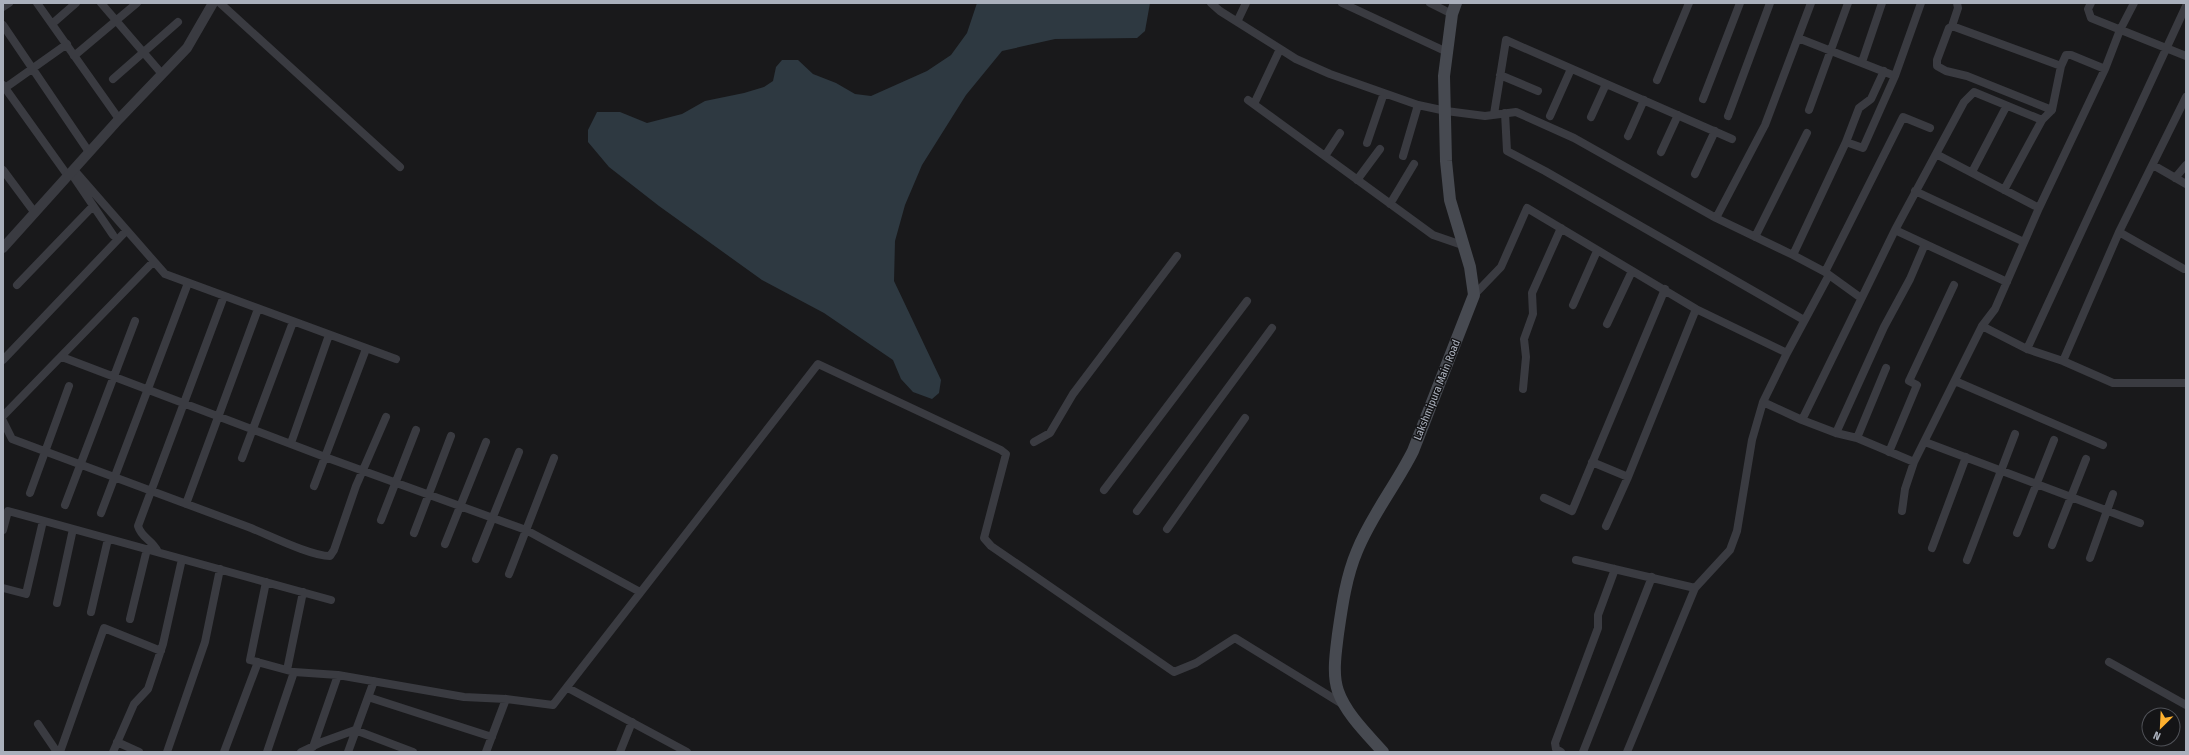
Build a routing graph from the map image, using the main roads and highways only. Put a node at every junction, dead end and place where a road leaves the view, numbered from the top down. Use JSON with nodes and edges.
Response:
{"nodes":[{"id":1,"x":1454,"y":9,"type":"edge"},
{"id":2,"x":1383,"y":752,"type":"edge"}],
"edges":[{"from":1,"to":2,"type":"main road","name":"Lakshmipura Main Road"}]}
